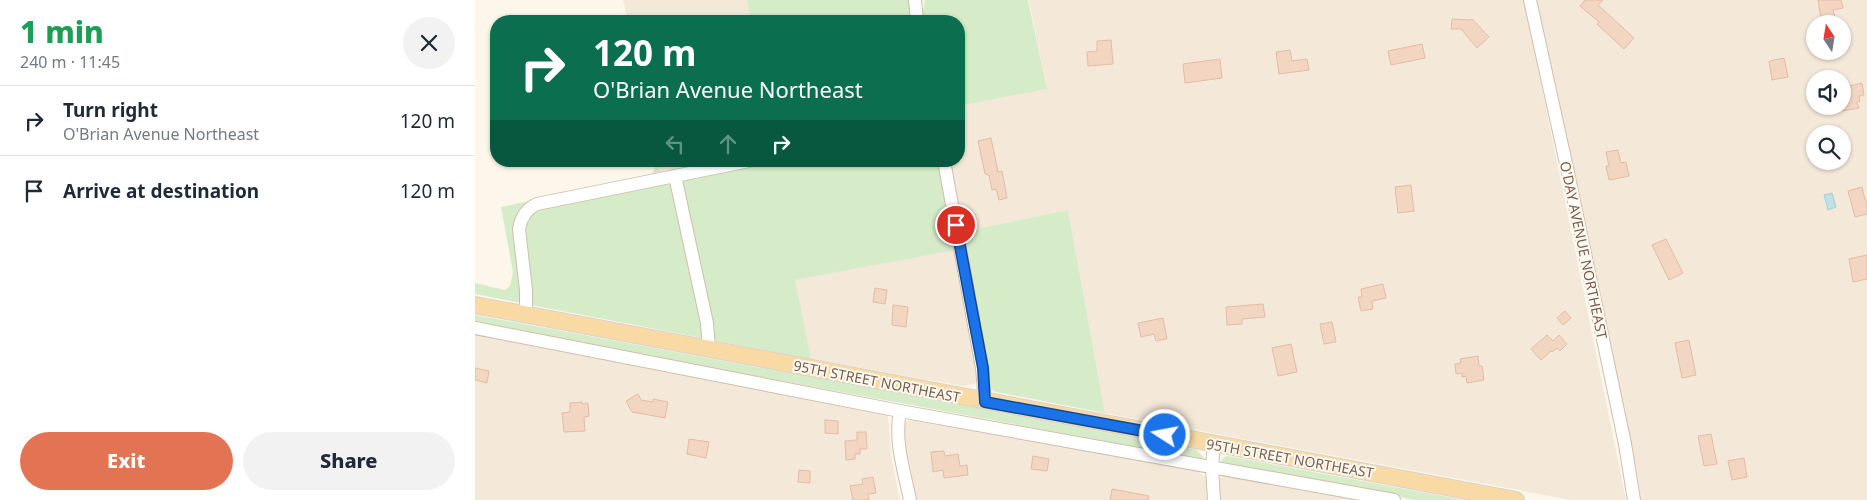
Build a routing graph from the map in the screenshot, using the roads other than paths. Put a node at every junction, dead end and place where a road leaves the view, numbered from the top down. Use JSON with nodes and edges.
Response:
{"nodes":[{"id":1,"x":915,"y":0,"type":"edge"},
{"id":2,"x":1530,"y":0,"type":"edge"},
{"id":3,"x":916,"y":15,"type":"edge"},
{"id":4,"x":719,"y":167,"type":"edge"},
{"id":5,"x":945,"y":167,"type":"edge"},
{"id":6,"x":675,"y":176,"type":"junction"},
{"id":7,"x":475,"y":305,"type":"edge"},
{"id":8,"x":526,"y":315,"type":"junction"},
{"id":9,"x":475,"y":328,"type":"edge"},
{"id":10,"x":709,"y":349,"type":"junction"},
{"id":11,"x":985,"y":402,"type":"junction"},
{"id":12,"x":900,"y":411,"type":"junction"},
{"id":13,"x":1214,"y":444,"type":"junction"},
{"id":14,"x":1212,"y":468,"type":"junction"},
{"id":15,"x":910,"y":500,"type":"edge"},
{"id":16,"x":1214,"y":500,"type":"edge"},
{"id":17,"x":1394,"y":500,"type":"edge"},
{"id":18,"x":1516,"y":500,"type":"edge"},
{"id":19,"x":1634,"y":500,"type":"edge"}],
"edges":[{"from":1,"to":3,"type":"street"},
{"from":2,"to":19,"type":"street","name":"O'DAY AVENUE NORTHEAST"},
{"from":4,"to":6,"type":"street"},
{"from":5,"to":11,"type":"street"},
{"from":6,"to":8,"type":"street"},
{"from":6,"to":10,"type":"street"},
{"from":7,"to":8,"type":"main road","name":"95TH STREET NORTHEAST"},
{"from":8,"to":10,"type":"main road","name":"95TH STREET NORTHEAST"},
{"from":9,"to":12,"type":"street"},
{"from":10,"to":11,"type":"main road","name":"95TH STREET NORTHEAST"},
{"from":11,"to":13,"type":"main road","name":"95TH STREET NORTHEAST"},
{"from":12,"to":14,"type":"street"},
{"from":12,"to":15,"type":"street"},
{"from":13,"to":14,"type":"street"},
{"from":13,"to":18,"type":"main road","name":"95TH STREET NORTHEAST"},
{"from":14,"to":16,"type":"street"},
{"from":14,"to":17,"type":"street"}]}
